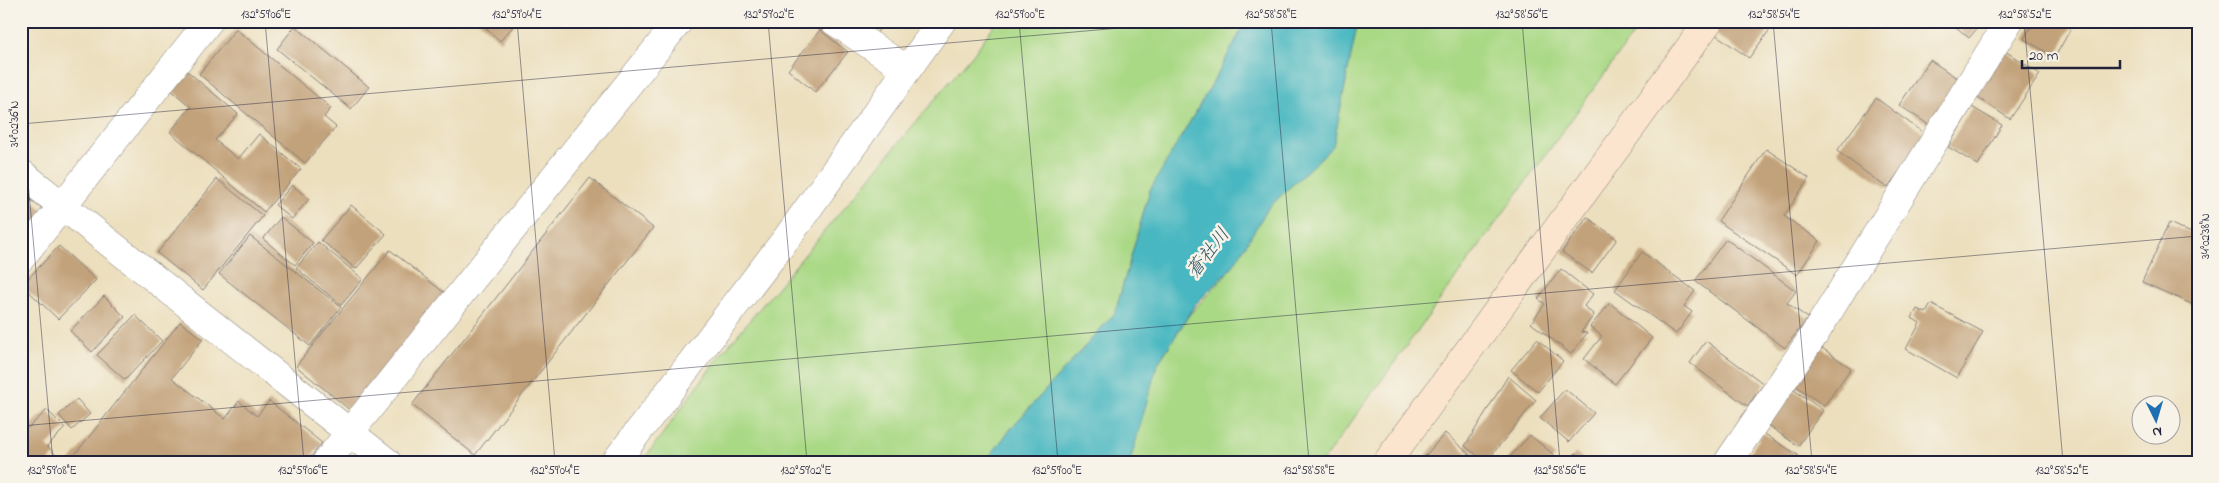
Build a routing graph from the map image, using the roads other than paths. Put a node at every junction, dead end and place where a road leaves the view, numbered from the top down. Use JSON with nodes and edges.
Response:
{"nodes":[{"id":1,"x":208,"y":21,"type":"edge"},
{"id":2,"x":679,"y":21,"type":"edge"},
{"id":3,"x":834,"y":21,"type":"edge"},
{"id":4,"x":942,"y":21,"type":"edge"},
{"id":5,"x":1709,"y":21,"type":"edge"},
{"id":6,"x":2009,"y":21,"type":"edge"},
{"id":7,"x":906,"y":69,"type":"junction"},
{"id":8,"x":21,"y":172,"type":"edge"},
{"id":9,"x":64,"y":206,"type":"junction"},
{"id":10,"x":21,"y":258,"type":"edge"},
{"id":11,"x":351,"y":432,"type":"junction"},
{"id":12,"x":326,"y":462,"type":"edge"},
{"id":13,"x":387,"y":462,"type":"edge"},
{"id":14,"x":616,"y":462,"type":"edge"},
{"id":15,"x":1387,"y":462,"type":"edge"},
{"id":16,"x":1728,"y":462,"type":"edge"}],
"edges":[{"from":1,"to":9,"type":"street"},
{"from":2,"to":11,"type":"street"},
{"from":3,"to":7,"type":"street"},
{"from":4,"to":7,"type":"street"},
{"from":5,"to":15,"type":"street"},
{"from":6,"to":16,"type":"street"},
{"from":7,"to":14,"type":"street"},
{"from":8,"to":9,"type":"street"},
{"from":9,"to":10,"type":"street"},
{"from":9,"to":11,"type":"street"},
{"from":11,"to":12,"type":"street"},
{"from":11,"to":13,"type":"street"}]}
